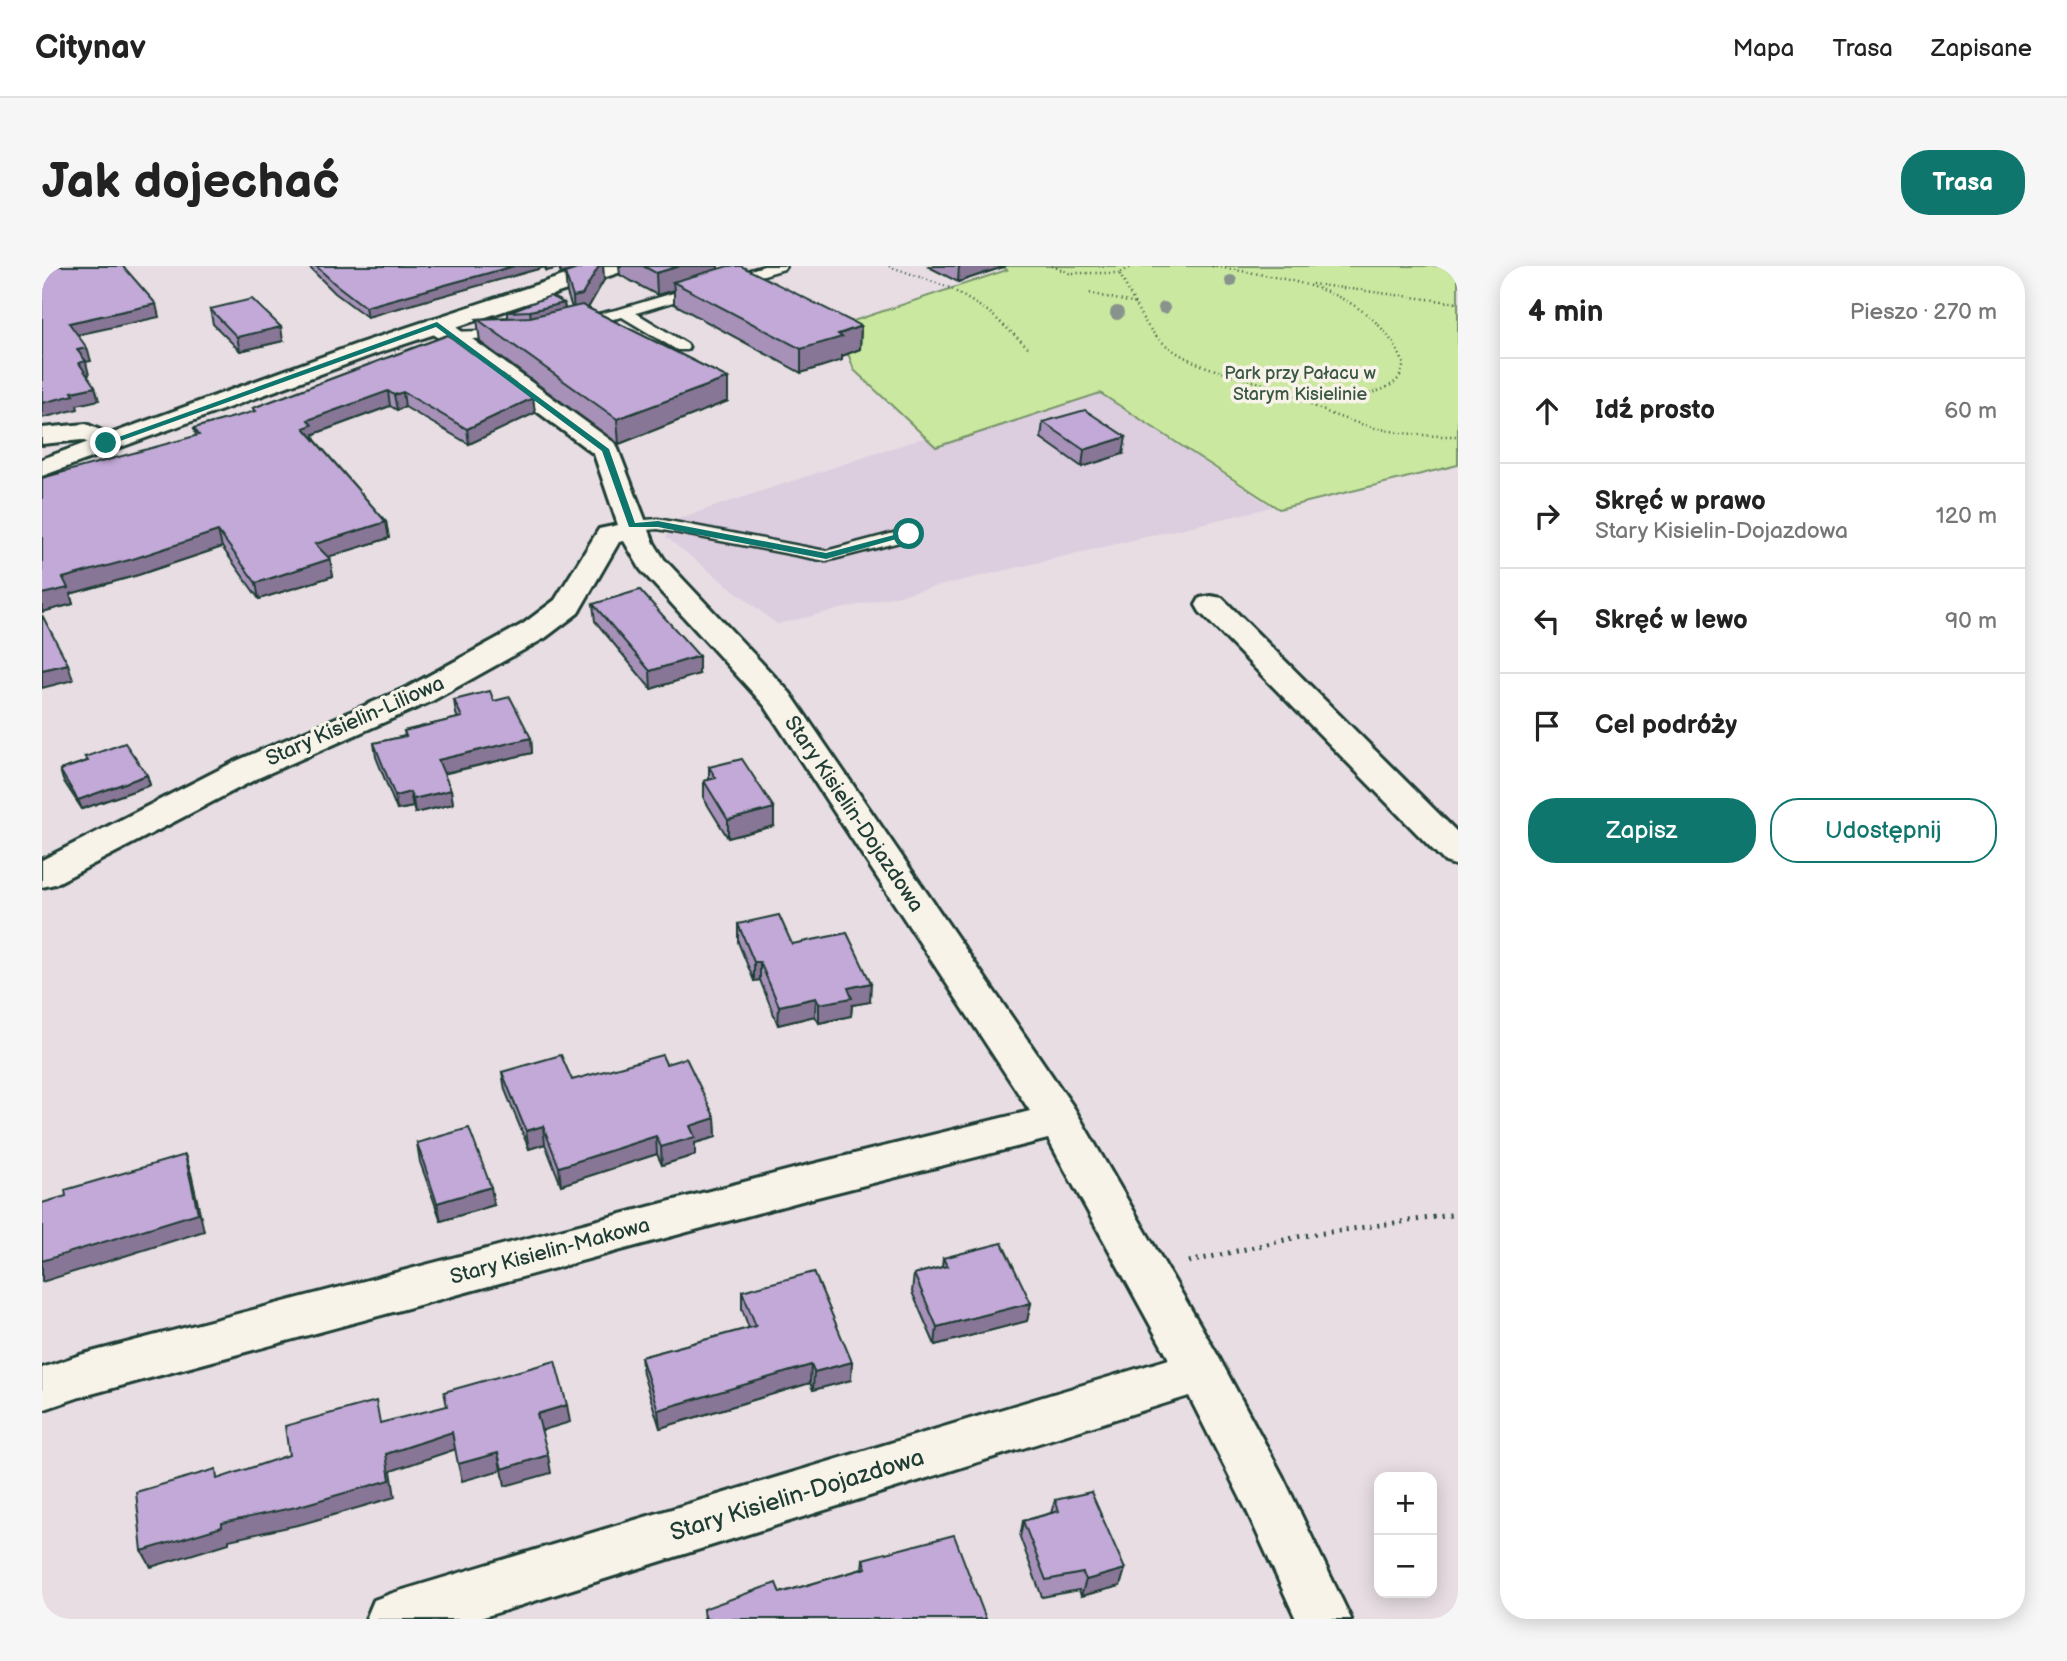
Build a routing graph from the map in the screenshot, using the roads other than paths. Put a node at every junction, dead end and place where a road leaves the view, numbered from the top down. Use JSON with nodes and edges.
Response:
{"nodes":[{"id":1,"x":616,"y":266,"type":"edge"},
{"id":2,"x":779,"y":266,"type":"edge"},
{"id":3,"x":624,"y":312,"type":"junction"},
{"id":4,"x":558,"y":327,"type":"edge"},
{"id":5,"x":444,"y":330,"type":"junction"},
{"id":6,"x":522,"y":334,"type":"edge"},
{"id":7,"x":682,"y":347,"type":"dead end"},
{"id":8,"x":42,"y":436,"type":"edge"},
{"id":9,"x":106,"y":443,"type":"junction"},
{"id":10,"x":42,"y":468,"type":"edge"},
{"id":11,"x":633,"y":528,"type":"junction"},
{"id":12,"x":909,"y":534,"type":"dead end"},
{"id":13,"x":1212,"y":605,"type":"dead end"},
{"id":14,"x":1458,"y":854,"type":"edge"},
{"id":15,"x":42,"y":875,"type":"edge"},
{"id":16,"x":1059,"y":1120,"type":"junction"},
{"id":17,"x":1201,"y":1371,"type":"junction"},
{"id":18,"x":42,"y":1389,"type":"edge"},
{"id":19,"x":393,"y":1619,"type":"edge"},
{"id":20,"x":1324,"y":1619,"type":"edge"}],
"edges":[{"from":1,"to":5,"type":"street"},
{"from":2,"to":3,"type":"lane"},
{"from":3,"to":4,"type":"lane"},
{"from":3,"to":7,"type":"lane"},
{"from":5,"to":6,"type":"lane"},
{"from":5,"to":9,"type":"street"},
{"from":5,"to":11,"type":"street","name":"Stary Kisielin-Dojazdowa"},
{"from":8,"to":9,"type":"street"},
{"from":9,"to":10,"type":"street"},
{"from":11,"to":12,"type":"lane"},
{"from":11,"to":15,"type":"street","name":"Stary Kisielin-Liliowa"},
{"from":11,"to":16,"type":"street","name":"Stary Kisielin-Dojazdowa"},
{"from":13,"to":14,"type":"street"},
{"from":16,"to":17,"type":"street","name":"Stary Kisielin-Dojazdowa"},
{"from":16,"to":18,"type":"street","name":"Stary Kisielin-Makowa"},
{"from":17,"to":19,"type":"street","name":"Stary Kisielin-Dojazdowa"},
{"from":17,"to":20,"type":"street","name":"Stary Kisielin-Dojazdowa"}]}
